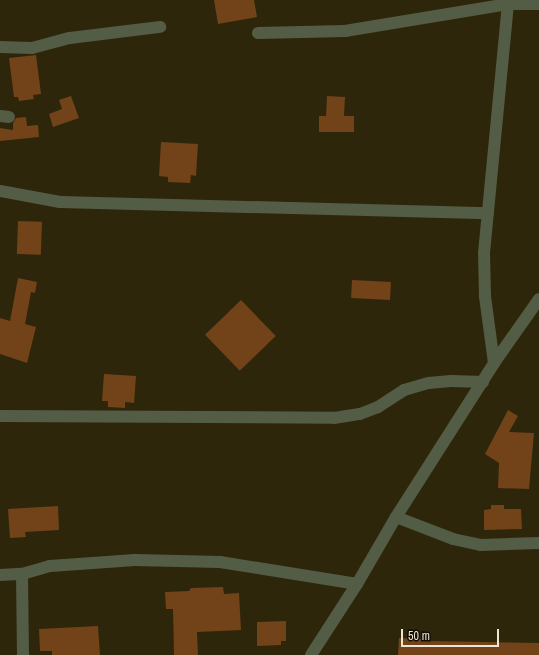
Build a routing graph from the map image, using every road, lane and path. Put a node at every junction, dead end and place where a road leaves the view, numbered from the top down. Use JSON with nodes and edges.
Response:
{"nodes":[{"id":1,"x":508,"y":4,"type":"junction"},
{"id":2,"x":539,"y":4,"type":"edge"},
{"id":3,"x":160,"y":26,"type":"dead end"},
{"id":4,"x":258,"y":33,"type":"dead end"},
{"id":5,"x":0,"y":47,"type":"edge"},
{"id":6,"x":0,"y":191,"type":"edge"},
{"id":7,"x":488,"y":213,"type":"junction"},
{"id":8,"x":537,"y":306,"type":"edge"},
{"id":9,"x":494,"y":363,"type":"junction"},
{"id":10,"x":483,"y":382,"type":"junction"},
{"id":11,"x":0,"y":416,"type":"edge"},
{"id":12,"x":396,"y":517,"type":"junction"},
{"id":13,"x":539,"y":543,"type":"edge"},
{"id":14,"x":22,"y":574,"type":"junction"},
{"id":15,"x":0,"y":575,"type":"edge"},
{"id":16,"x":357,"y":584,"type":"junction"},
{"id":17,"x":23,"y":655,"type":"edge"},
{"id":18,"x":311,"y":655,"type":"edge"}],
"edges":[{"from":1,"to":2,"type":"street"},
{"from":1,"to":4,"type":"street"},
{"from":1,"to":7,"type":"street"},
{"from":3,"to":5,"type":"street"},
{"from":6,"to":7,"type":"street"},
{"from":7,"to":9,"type":"street"},
{"from":8,"to":9,"type":"street"},
{"from":9,"to":10,"type":"street"},
{"from":10,"to":11,"type":"street"},
{"from":10,"to":12,"type":"street"},
{"from":12,"to":13,"type":"street"},
{"from":12,"to":16,"type":"street"},
{"from":14,"to":15,"type":"street"},
{"from":14,"to":16,"type":"street"},
{"from":14,"to":17,"type":"street"},
{"from":16,"to":18,"type":"street"}]}
